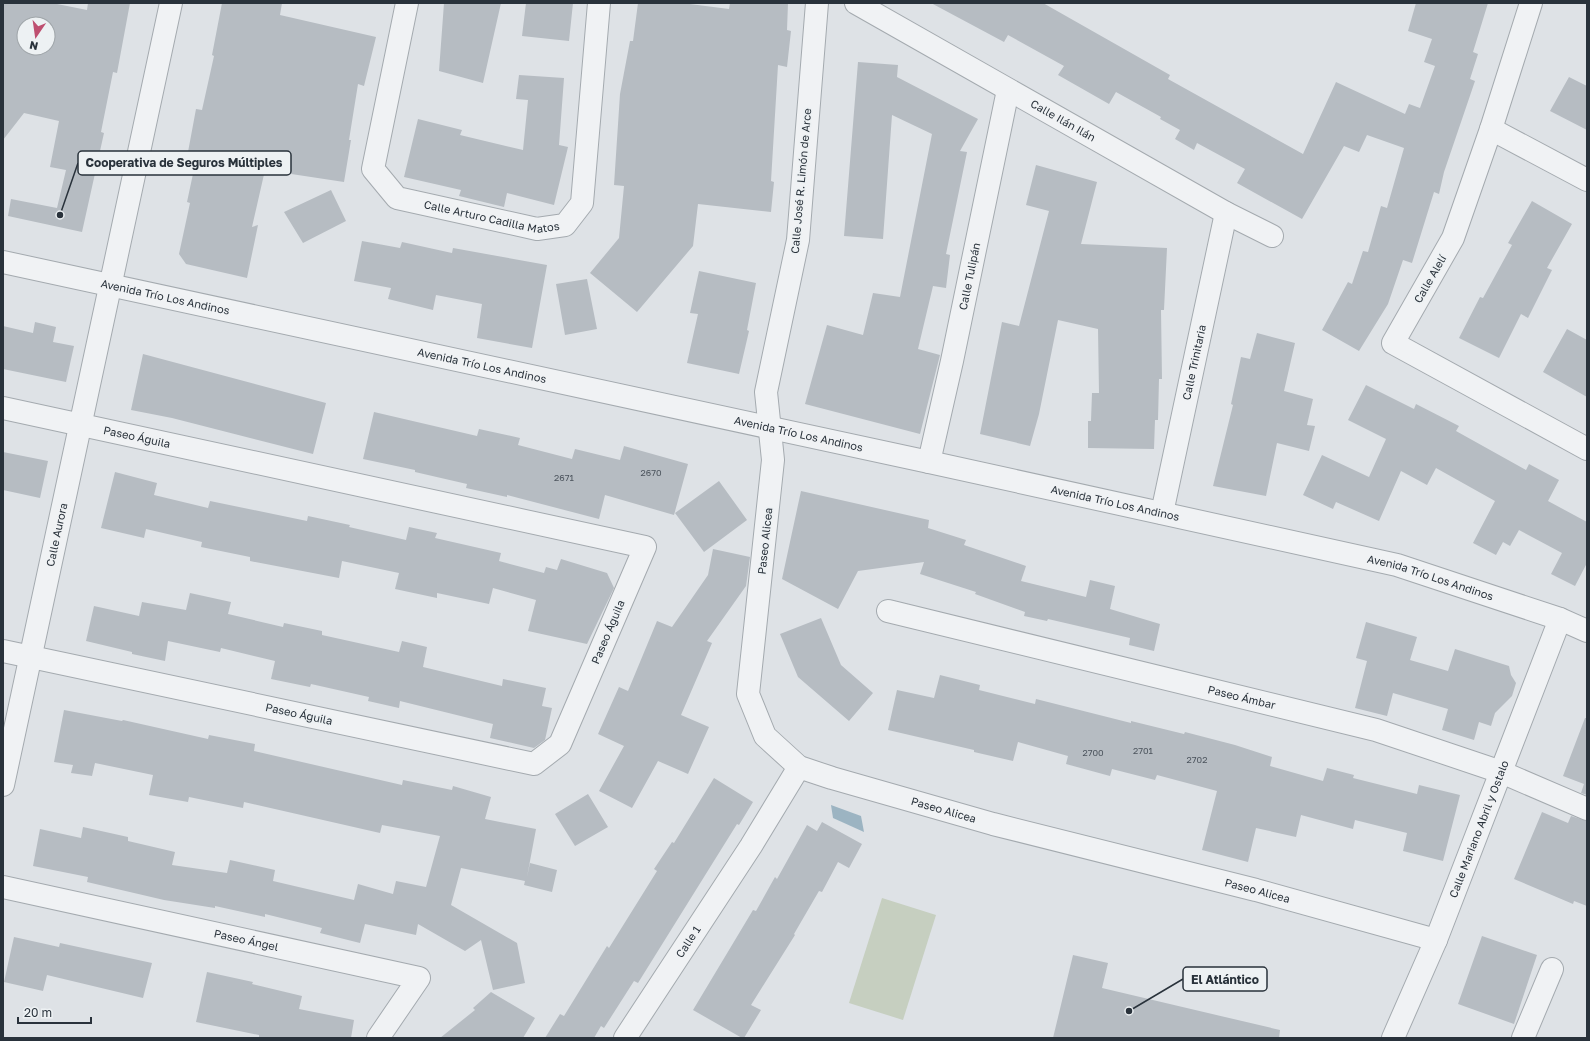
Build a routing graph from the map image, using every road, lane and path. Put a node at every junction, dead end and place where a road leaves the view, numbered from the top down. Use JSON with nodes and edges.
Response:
{"nodes":[{"id":1,"x":171,"y":3,"type":"edge"},
{"id":2,"x":407,"y":3,"type":"edge"},
{"id":3,"x":599,"y":3,"type":"edge"},
{"id":4,"x":817,"y":3,"type":"edge"},
{"id":5,"x":856,"y":3,"type":"edge"},
{"id":6,"x":1531,"y":3,"type":"edge"},
{"id":7,"x":1008,"y":90,"type":"junction"},
{"id":8,"x":1491,"y":129,"type":"junction"},
{"id":9,"x":1587,"y":180,"type":"edge"},
{"id":10,"x":1226,"y":213,"type":"junction"},
{"id":11,"x":1272,"y":236,"type":"dead end"},
{"id":12,"x":3,"y":262,"type":"edge"},
{"id":13,"x":110,"y":285,"type":"junction"},
{"id":14,"x":3,"y":408,"type":"edge"},
{"id":15,"x":81,"y":425,"type":"junction"},
{"id":16,"x":769,"y":429,"type":"junction"},
{"id":17,"x":1587,"y":449,"type":"edge"},
{"id":18,"x":928,"y":462,"type":"junction"},
{"id":19,"x":1162,"y":512,"type":"junction"},
{"id":20,"x":888,"y":611,"type":"dead end"},
{"id":21,"x":1560,"y":619,"type":"junction"},
{"id":22,"x":1587,"y":631,"type":"edge"},
{"id":23,"x":3,"y":651,"type":"edge"},
{"id":24,"x":31,"y":657,"type":"junction"},
{"id":25,"x":799,"y":767,"type":"junction"},
{"id":26,"x":1501,"y":772,"type":"junction"},
{"id":27,"x":3,"y":785,"type":"edge"},
{"id":28,"x":1587,"y":809,"type":"edge"},
{"id":29,"x":3,"y":887,"type":"edge"},
{"id":30,"x":1436,"y":940,"type":"junction"},
{"id":31,"x":1552,"y":968,"type":"dead end"},
{"id":32,"x":378,"y":1038,"type":"edge"},
{"id":33,"x":625,"y":1038,"type":"edge"},
{"id":34,"x":1393,"y":1038,"type":"edge"},
{"id":35,"x":1523,"y":1038,"type":"edge"}],
"edges":[{"from":1,"to":13,"type":"street","name":"Calle Aurora"},
{"from":2,"to":3,"type":"street","name":"Calle Arturo Cadilla Matos"},
{"from":4,"to":16,"type":"street","name":"Calle José R. Limón de Arce"},
{"from":5,"to":7,"type":"street","name":"Calle Ilán Ilán"},
{"from":6,"to":8,"type":"street","name":"Calle Alelí"},
{"from":7,"to":10,"type":"street","name":"Calle Ilán Ilán"},
{"from":7,"to":18,"type":"street","name":"Calle Tulipán"},
{"from":8,"to":9,"type":"street"},
{"from":8,"to":17,"type":"street","name":"Calle Alelí"},
{"from":10,"to":11,"type":"street","name":"Calle Ilán Ilán"},
{"from":10,"to":19,"type":"street","name":"Calle Trinitaria"},
{"from":12,"to":13,"type":"street","name":"Avenida Trío Los Andinos"},
{"from":13,"to":15,"type":"street","name":"Calle Aurora"},
{"from":13,"to":16,"type":"street","name":"Avenida Trío Los Andinos"},
{"from":14,"to":15,"type":"street"},
{"from":15,"to":24,"type":"street","name":"Calle Aurora"},
{"from":15,"to":24,"type":"street","name":"Paseo Águila"},
{"from":16,"to":18,"type":"street","name":"Avenida Trío Los Andinos"},
{"from":16,"to":25,"type":"street","name":"Paseo Alicea"},
{"from":18,"to":19,"type":"street","name":"Avenida Trío Los Andinos"},
{"from":19,"to":21,"type":"street","name":"Avenida Trío Los Andinos"},
{"from":20,"to":26,"type":"street","name":"Paseo Ámbar"},
{"from":21,"to":22,"type":"street","name":"Avenida Trío Los Andinos"},
{"from":21,"to":26,"type":"street","name":"Calle Mariano Abril y Ostalo"},
{"from":23,"to":24,"type":"street"},
{"from":24,"to":27,"type":"street","name":"Calle Aurora"},
{"from":25,"to":30,"type":"street","name":"Paseo Alicea"},
{"from":25,"to":33,"type":"street","name":"Calle 1"},
{"from":26,"to":28,"type":"street","name":"Paseo Ámbar"},
{"from":26,"to":30,"type":"street","name":"Calle Mariano Abril y Ostalo"},
{"from":29,"to":32,"type":"street","name":"Paseo Ángel"},
{"from":30,"to":34,"type":"street","name":"Calle Mariano Abril y Ostalo"},
{"from":31,"to":35,"type":"street"}]}
